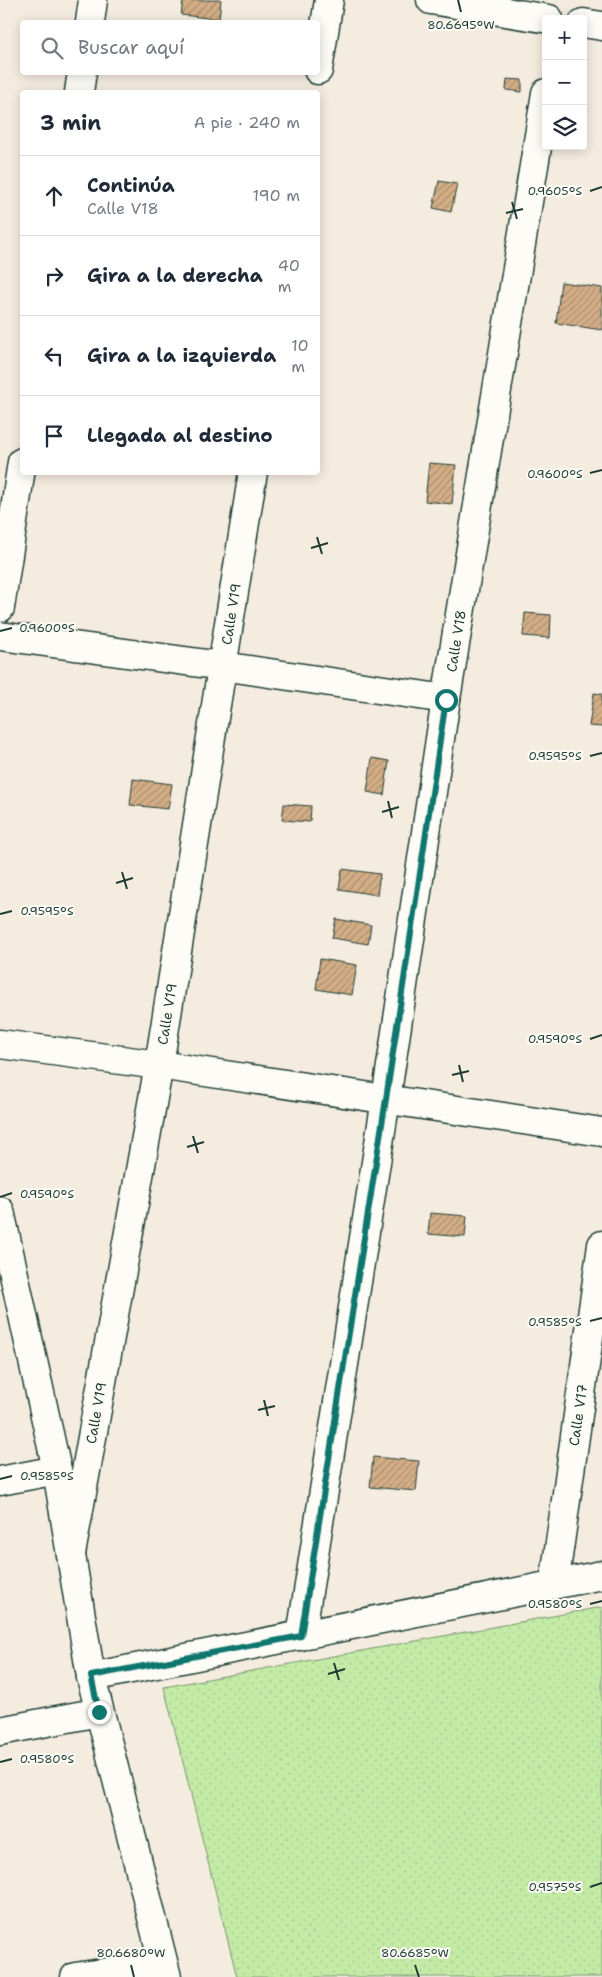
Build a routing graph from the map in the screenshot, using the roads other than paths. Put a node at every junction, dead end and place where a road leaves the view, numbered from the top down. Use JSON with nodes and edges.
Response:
{"nodes":[{"id":1,"x":93,"y":0,"type":"edge"},
{"id":2,"x":329,"y":0,"type":"edge"},
{"id":3,"x":431,"y":0,"type":"edge"},
{"id":4,"x":561,"y":0,"type":"edge"},
{"id":5,"x":559,"y":15,"type":"edge"},
{"id":6,"x":542,"y":18,"type":"edge"},
{"id":7,"x":90,"y":20,"type":"edge"},
{"id":8,"x":587,"y":24,"type":"edge"},
{"id":9,"x":602,"y":26,"type":"edge"},
{"id":10,"x":320,"y":53,"type":"edge"},
{"id":11,"x":82,"y":75,"type":"edge"},
{"id":12,"x":316,"y":75,"type":"edge"},
{"id":13,"x":79,"y":90,"type":"edge"},
{"id":14,"x":314,"y":90,"type":"edge"},
{"id":15,"x":544,"y":105,"type":"edge"},
{"id":16,"x":20,"y":475,"type":"edge"},
{"id":17,"x":253,"y":475,"type":"edge"},
{"id":18,"x":0,"y":608,"type":"edge"},
{"id":19,"x":0,"y":636,"type":"edge"},
{"id":20,"x":222,"y":666,"type":"junction"},
{"id":21,"x":446,"y":700,"type":"junction"},
{"id":22,"x":0,"y":1044,"type":"edge"},
{"id":23,"x":159,"y":1065,"type":"junction"},
{"id":24,"x":386,"y":1099,"type":"junction"},
{"id":25,"x":602,"y":1132,"type":"edge"},
{"id":26,"x":1,"y":1217,"type":"edge"},
{"id":27,"x":602,"y":1244,"type":"edge"},
{"id":28,"x":57,"y":1470,"type":"junction"},
{"id":29,"x":0,"y":1481,"type":"edge"},
{"id":30,"x":71,"y":1554,"type":"junction"},
{"id":31,"x":602,"y":1575,"type":"edge"},
{"id":32,"x":554,"y":1585,"type":"junction"},
{"id":33,"x":301,"y":1636,"type":"junction"},
{"id":34,"x":91,"y":1676,"type":"junction"},
{"id":35,"x":99,"y":1712,"type":"junction"},
{"id":36,"x":0,"y":1731,"type":"edge"},
{"id":37,"x":165,"y":1970,"type":"edge"},
{"id":38,"x":75,"y":1977,"type":"edge"}],
"edges":[{"from":1,"to":7,"type":"street"},
{"from":2,"to":10,"type":"street"},
{"from":3,"to":6,"type":"street"},
{"from":4,"to":5,"type":"street"},
{"from":8,"to":9,"type":"street"},
{"from":11,"to":13,"type":"street"},
{"from":12,"to":14,"type":"street"},
{"from":15,"to":21,"type":"street","name":"Calle V18"},
{"from":16,"to":18,"type":"street"},
{"from":17,"to":20,"type":"street","name":"Calle V19"},
{"from":19,"to":20,"type":"street"},
{"from":20,"to":21,"type":"street"},
{"from":20,"to":23,"type":"street","name":"Calle V19"},
{"from":21,"to":24,"type":"street","name":"Calle V18"},
{"from":22,"to":23,"type":"street"},
{"from":23,"to":24,"type":"street"},
{"from":23,"to":30,"type":"street","name":"Calle V19"},
{"from":24,"to":25,"type":"street"},
{"from":24,"to":33,"type":"street","name":"Calle V18"},
{"from":26,"to":28,"type":"street"},
{"from":27,"to":32,"type":"street","name":"Calle V17"},
{"from":28,"to":29,"type":"street"},
{"from":28,"to":30,"type":"street"},
{"from":30,"to":34,"type":"street"},
{"from":31,"to":32,"type":"street"},
{"from":32,"to":33,"type":"street"},
{"from":33,"to":34,"type":"street"},
{"from":34,"to":35,"type":"street"},
{"from":35,"to":36,"type":"street"},
{"from":35,"to":37,"type":"street"},
{"from":37,"to":38,"type":"street"}]}
